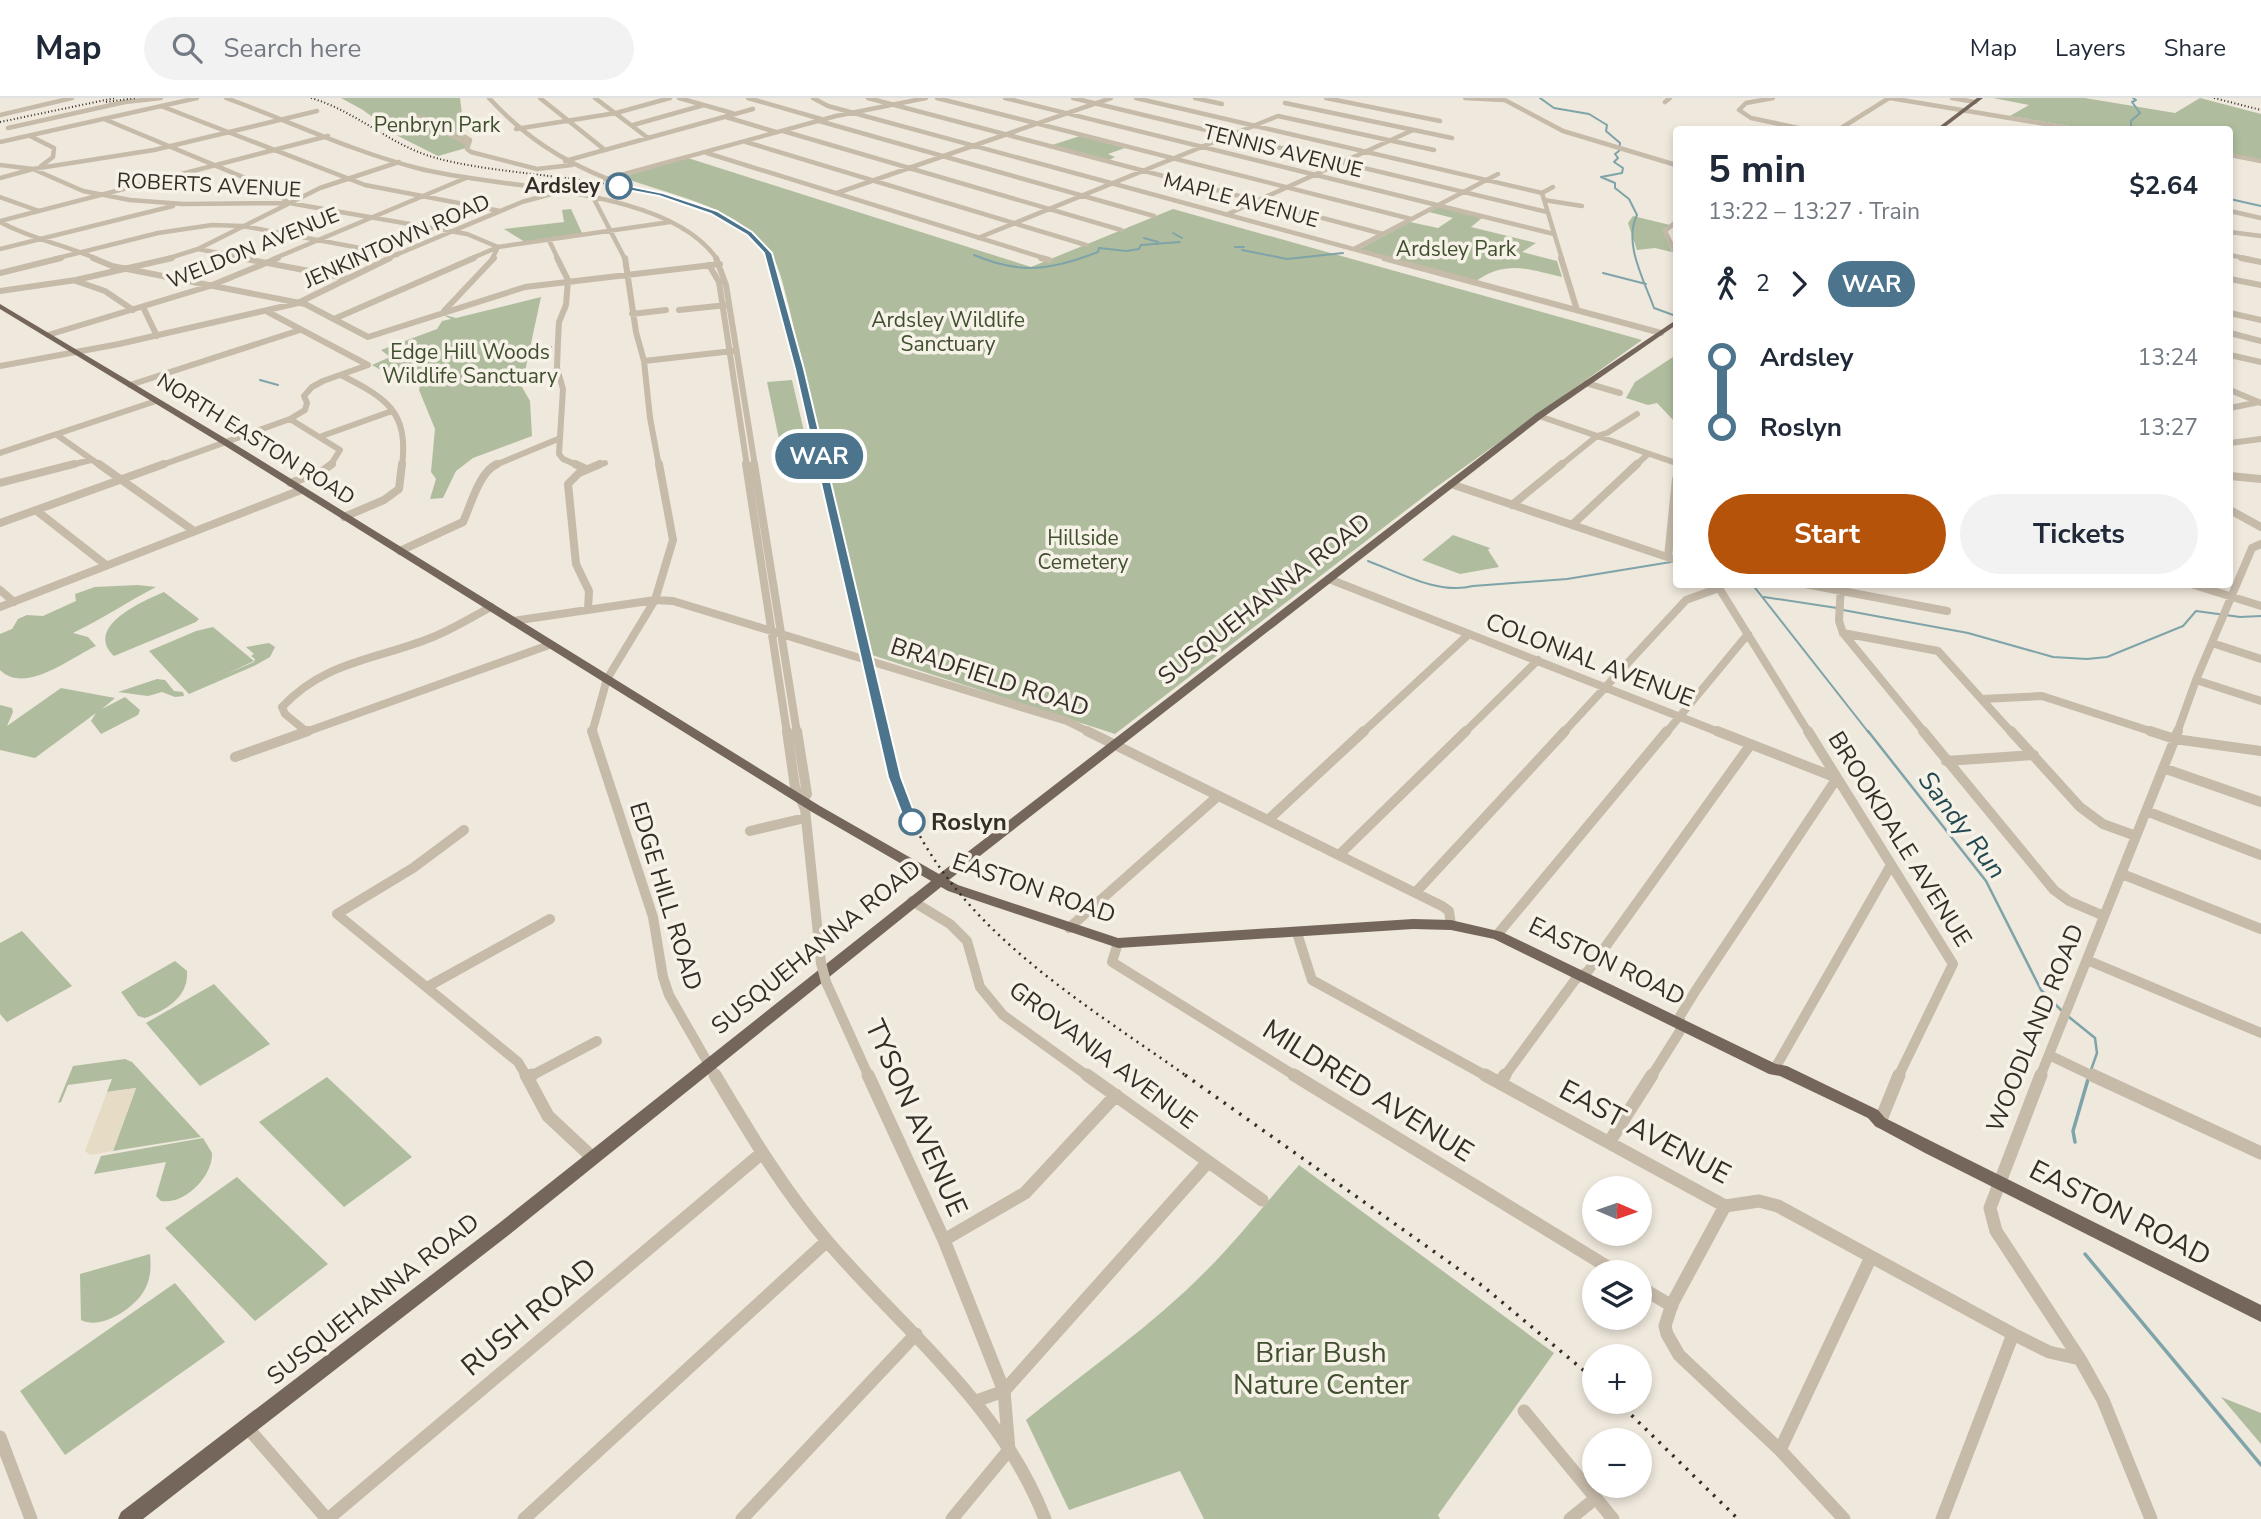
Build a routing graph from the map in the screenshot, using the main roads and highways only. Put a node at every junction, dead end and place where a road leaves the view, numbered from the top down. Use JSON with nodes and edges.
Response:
{"nodes":[{"id":1,"x":1978,"y":100,"type":"edge"},
{"id":2,"x":1963,"y":110,"type":"joint"},
{"id":3,"x":1942,"y":126,"type":"edge"},
{"id":4,"x":0,"y":306,"type":"edge"},
{"id":5,"x":1673,"y":324,"type":"edge"},
{"id":6,"x":48,"y":335,"type":"joint"},
{"id":7,"x":491,"y":607,"type":"joint"},
{"id":8,"x":939,"y":881,"type":"junction"},
{"id":9,"x":1999,"y":1181,"type":"joint"},
{"id":10,"x":2261,"y":1314,"type":"edge"},
{"id":11,"x":128,"y":1519,"type":"edge"}],
"edges":[{"from":1,"to":2,"type":"main road"},
{"from":2,"to":3,"type":"main road"},
{"from":4,"to":6,"type":"main road","name":"NORTH EASTON ROAD"},
{"from":5,"to":8,"type":"main road","name":"SUSQUEHANNA ROAD"},
{"from":6,"to":7,"type":"main road","name":"NORTH EASTON ROAD"},
{"from":7,"to":8,"type":"main road","name":"EASTON ROAD"},
{"from":8,"to":9,"type":"main road","name":"EASTON ROAD"},
{"from":8,"to":11,"type":"main road","name":"SUSQUEHANNA ROAD"},
{"from":9,"to":10,"type":"main road","name":"EASTON ROAD"}]}
